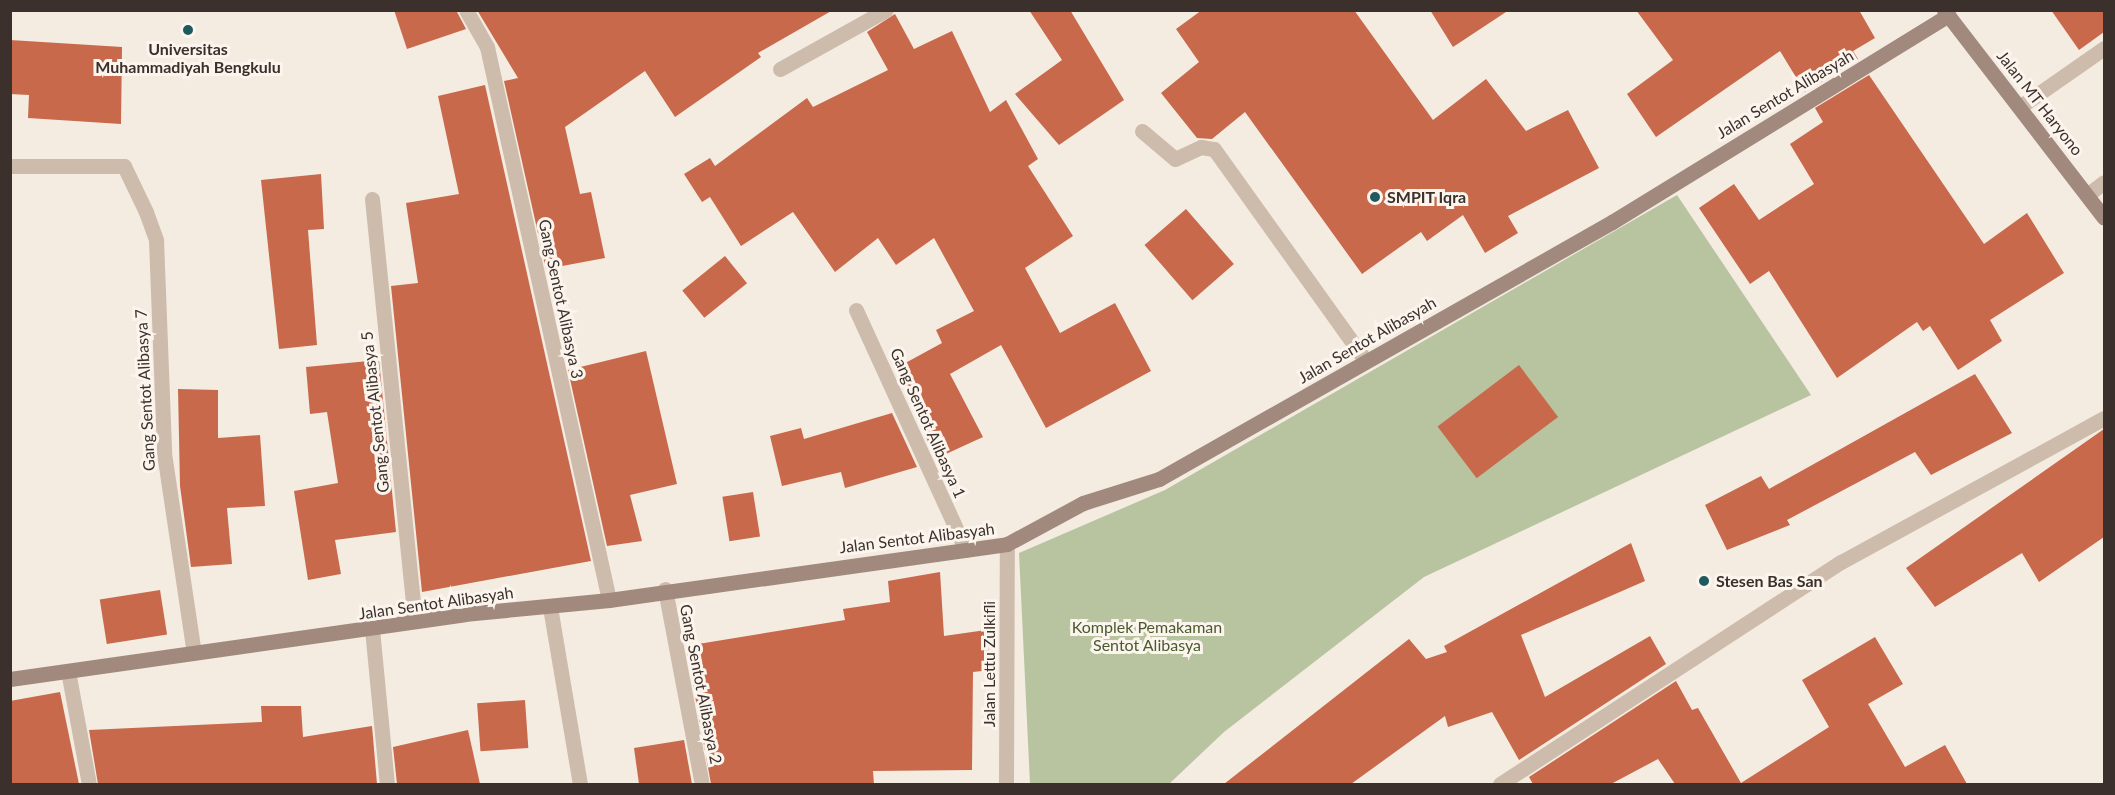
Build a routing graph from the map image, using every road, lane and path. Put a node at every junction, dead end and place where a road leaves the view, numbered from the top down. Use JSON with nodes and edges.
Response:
{"nodes":[{"id":1,"x":466,"y":10,"type":"edge"},
{"id":2,"x":886,"y":10,"type":"edge"},
{"id":3,"x":1949,"y":12,"type":"edge"},
{"id":4,"x":2104,"y":48,"type":"edge"},
{"id":5,"x":780,"y":69,"type":"dead end"},
{"id":6,"x":2021,"y":106,"type":"junction"},
{"id":7,"x":1142,"y":131,"type":"dead end"},
{"id":8,"x":10,"y":166,"type":"edge"},
{"id":9,"x":2104,"y":182,"type":"edge"},
{"id":10,"x":2087,"y":195,"type":"junction"},
{"id":11,"x":372,"y":200,"type":"dead end"},
{"id":12,"x":2104,"y":218,"type":"edge"},
{"id":13,"x":856,"y":310,"type":"dead end"},
{"id":14,"x":1366,"y":361,"type":"junction"},
{"id":15,"x":2104,"y":418,"type":"edge"},
{"id":16,"x":1007,"y":544,"type":"junction"},
{"id":17,"x":966,"y":550,"type":"junction"},
{"id":18,"x":665,"y":589,"type":"junction"},
{"id":19,"x":609,"y":600,"type":"junction"},
{"id":20,"x":550,"y":607,"type":"junction"},
{"id":21,"x":415,"y":621,"type":"junction"},
{"id":22,"x":372,"y":629,"type":"junction"},
{"id":23,"x":194,"y":653,"type":"junction"},
{"id":24,"x":68,"y":671,"type":"junction"},
{"id":25,"x":10,"y":680,"type":"edge"},
{"id":26,"x":89,"y":784,"type":"edge"},
{"id":27,"x":387,"y":784,"type":"edge"},
{"id":28,"x":580,"y":784,"type":"edge"},
{"id":29,"x":702,"y":784,"type":"edge"},
{"id":30,"x":1006,"y":784,"type":"edge"},
{"id":31,"x":1500,"y":784,"type":"edge"}],
"edges":[{"from":1,"to":19,"type":"street","name":"Gang Sentot Alibasya 3"},
{"from":2,"to":5,"type":"street"},
{"from":3,"to":6,"type":"street","name":"Jalan MT Haryono"},
{"from":3,"to":14,"type":"street","name":"Jalan Sentot Alibasyah"},
{"from":4,"to":6,"type":"street"},
{"from":6,"to":10,"type":"street","name":"Jalan MT Haryono"},
{"from":7,"to":14,"type":"street"},
{"from":8,"to":23,"type":"street","name":"Gang Sentot Alibasya 7"},
{"from":9,"to":10,"type":"street"},
{"from":10,"to":12,"type":"street","name":"Jalan MT Haryono"},
{"from":11,"to":21,"type":"street","name":"Gang Sentot Alibasya 5"},
{"from":13,"to":17,"type":"street","name":"Gang Sentot Alibasya 1"},
{"from":14,"to":16,"type":"street","name":"Jalan Sentot Alibasyah"},
{"from":15,"to":31,"type":"street"},
{"from":16,"to":17,"type":"street","name":"Jalan Sentot Alibasyah"},
{"from":16,"to":30,"type":"street","name":"Jalan Lettu Zulkifli"},
{"from":17,"to":18,"type":"street","name":"Jalan Sentot Alibasyah"},
{"from":18,"to":19,"type":"street","name":"Jalan Sentot Alibasyah"},
{"from":18,"to":29,"type":"street","name":"Gang Sentot Alibasya 2"},
{"from":19,"to":20,"type":"street","name":"Jalan Sentot Alibasyah"},
{"from":20,"to":21,"type":"street","name":"Jalan Sentot Alibasyah"},
{"from":20,"to":28,"type":"street"},
{"from":21,"to":22,"type":"street","name":"Jalan Sentot Alibasyah"},
{"from":22,"to":23,"type":"street","name":"Jalan Sentot Alibasyah"},
{"from":22,"to":27,"type":"street"},
{"from":23,"to":24,"type":"street","name":"Jalan Sentot Alibasyah"},
{"from":24,"to":25,"type":"street","name":"Jalan Sentot Alibasyah"},
{"from":24,"to":26,"type":"street"}]}
